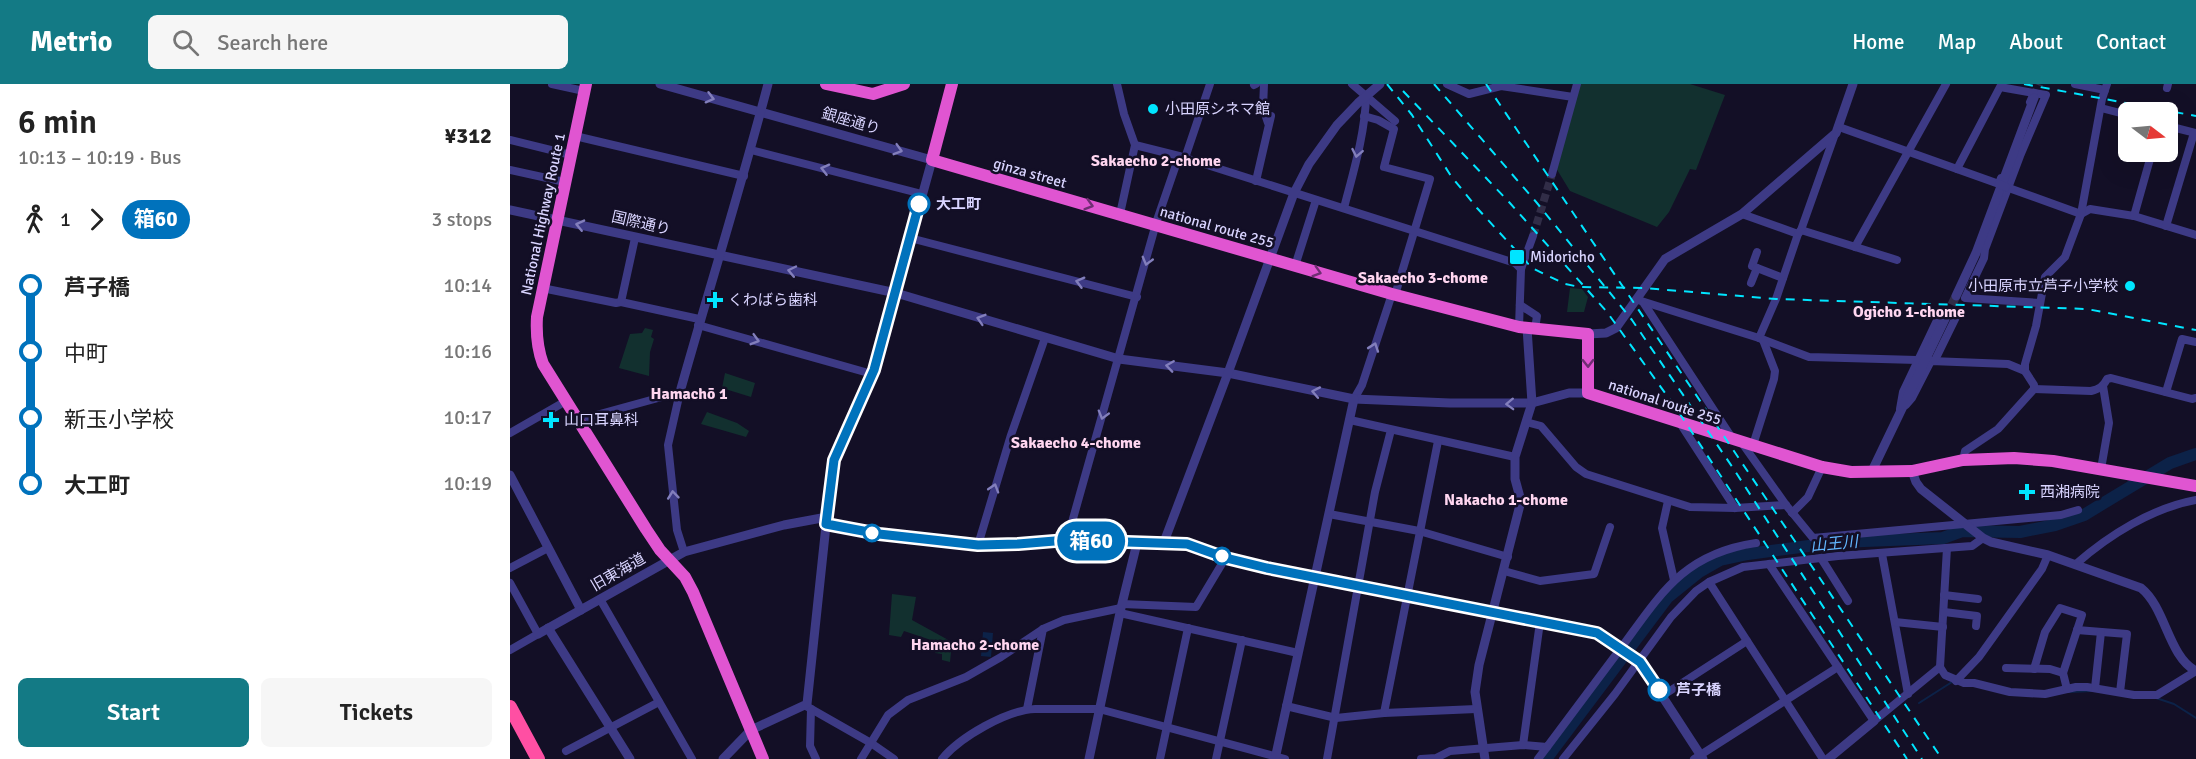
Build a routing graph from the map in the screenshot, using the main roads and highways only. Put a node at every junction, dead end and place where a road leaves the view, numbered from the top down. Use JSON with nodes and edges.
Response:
{"nodes":[{"id":1,"x":826,"y":84,"type":"edge"},
{"id":2,"x":904,"y":84,"type":"edge"},
{"id":3,"x":952,"y":84,"type":"edge"},
{"id":4,"x":585,"y":88,"type":"edge"},
{"id":5,"x":1120,"y":214,"type":"joint"},
{"id":6,"x":2196,"y":486,"type":"edge"},
{"id":7,"x":510,"y":707,"type":"edge"},
{"id":8,"x":510,"y":724,"type":"edge"},
{"id":9,"x":528,"y":759,"type":"edge"},
{"id":10,"x":538,"y":759,"type":"edge"},
{"id":11,"x":763,"y":759,"type":"edge"}],
"edges":[{"from":1,"to":2,"type":"highway"},
{"from":3,"to":5,"type":"highway","name":"ginza street","one_way":true},
{"from":4,"to":11,"type":"highway","name":"National Highway Route 1"},
{"from":5,"to":6,"type":"highway","name":"national route 255","one_way":true},
{"from":7,"to":10,"type":"highway"},
{"from":8,"to":9,"type":"highway"}]}
